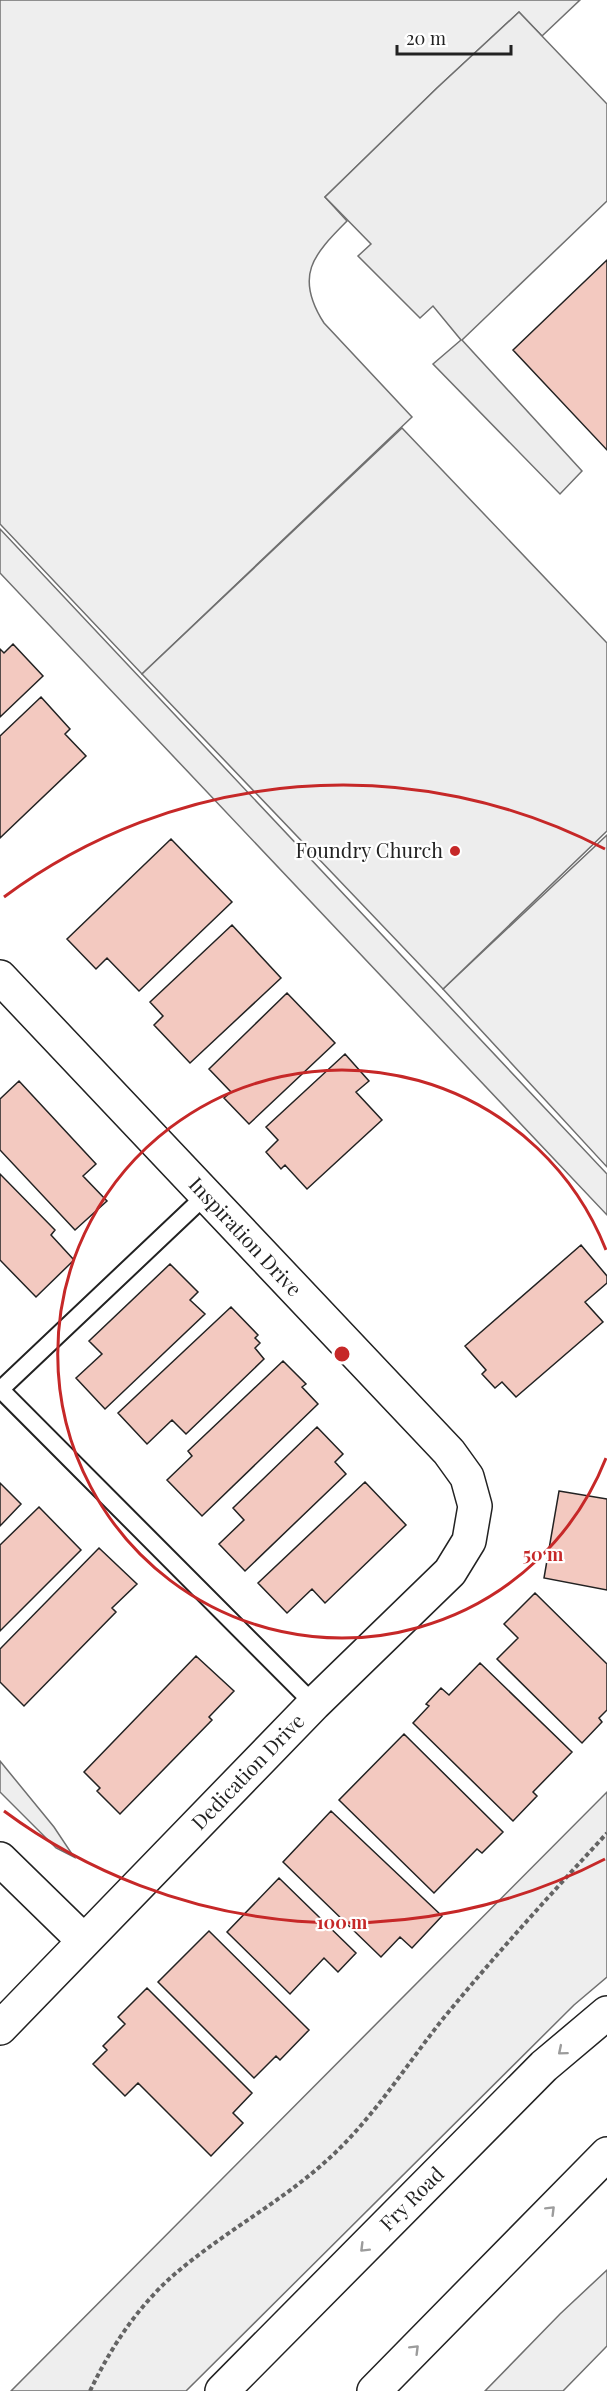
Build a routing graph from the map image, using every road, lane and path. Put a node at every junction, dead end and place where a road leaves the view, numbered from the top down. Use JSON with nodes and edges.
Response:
{"nodes":[{"id":1,"x":0,"y":977,"type":"edge"},
{"id":2,"x":206,"y":1195,"type":"junction"},
{"id":3,"x":0,"y":1390,"type":"edge"},
{"id":4,"x":475,"y":1506,"type":"joint"},
{"id":5,"x":314,"y":1704,"type":"junction"},
{"id":6,"x":607,"y":1833,"type":"edge"},
{"id":7,"x":0,"y":1859,"type":"edge"},
{"id":8,"x":84,"y":1941,"type":"junction"},
{"id":9,"x":607,"y":2013,"type":"edge"},
{"id":10,"x":0,"y":2028,"type":"edge"},
{"id":11,"x":607,"y":2154,"type":"edge"},
{"id":12,"x":90,"y":2391,"type":"edge"},
{"id":13,"x":222,"y":2391,"type":"edge"},
{"id":14,"x":374,"y":2391,"type":"edge"}],
"edges":[{"from":1,"to":2,"type":"street","name":"Inspiration Drive"},
{"from":2,"to":3,"type":"lane"},
{"from":2,"to":4,"type":"street","name":"Inspiration Drive"},
{"from":3,"to":5,"type":"lane"},
{"from":4,"to":5,"type":"street","name":"Dedication Drive"},
{"from":5,"to":8,"type":"street","name":"Dedication Drive"},
{"from":6,"to":12,"type":"path"},
{"from":7,"to":8,"type":"street"},
{"from":8,"to":10,"type":"street","name":"Dedication Drive"},
{"from":9,"to":13,"type":"street","name":"Fry Road","one_way":true},
{"from":14,"to":11,"type":"street","one_way":true}]}
